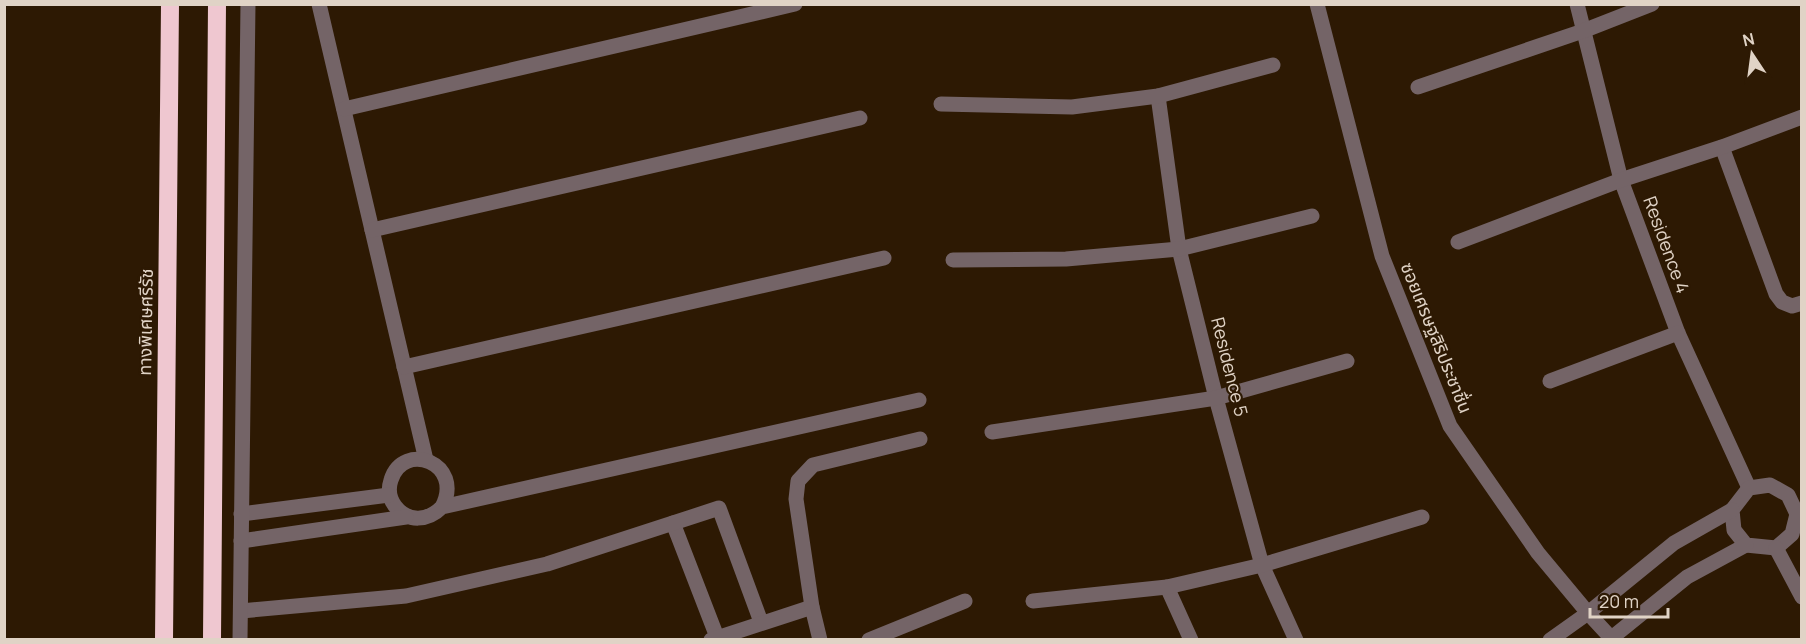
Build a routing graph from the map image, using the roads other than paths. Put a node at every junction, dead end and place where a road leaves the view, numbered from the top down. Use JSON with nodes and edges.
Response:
{"nodes":[{"id":1,"x":170,"y":4,"type":"edge"},
{"id":2,"x":217,"y":4,"type":"edge"},
{"id":3,"x":248,"y":4,"type":"edge"},
{"id":4,"x":320,"y":4,"type":"edge"},
{"id":5,"x":795,"y":4,"type":"edge"},
{"id":6,"x":1317,"y":4,"type":"edge"},
{"id":7,"x":1577,"y":4,"type":"edge"},
{"id":8,"x":1652,"y":4,"type":"edge"},
{"id":9,"x":1583,"y":31,"type":"junction"},
{"id":10,"x":1273,"y":65,"type":"dead end"},
{"id":11,"x":1418,"y":87,"type":"dead end"},
{"id":12,"x":1158,"y":96,"type":"junction"},
{"id":13,"x":941,"y":104,"type":"dead end"},
{"id":14,"x":344,"y":109,"type":"junction"},
{"id":15,"x":1802,"y":117,"type":"edge"},
{"id":16,"x":860,"y":118,"type":"dead end"},
{"id":17,"x":1722,"y":147,"type":"junction"},
{"id":18,"x":1622,"y":180,"type":"junction"},
{"id":19,"x":1312,"y":216,"type":"dead end"},
{"id":20,"x":372,"y":230,"type":"junction"},
{"id":21,"x":1458,"y":242,"type":"dead end"},
{"id":22,"x":1179,"y":249,"type":"junction"},
{"id":23,"x":884,"y":258,"type":"dead end"},
{"id":24,"x":953,"y":260,"type":"dead end"},
{"id":25,"x":1802,"y":303,"type":"edge"},
{"id":26,"x":1678,"y":333,"type":"junction"},
{"id":27,"x":1347,"y":361,"type":"dead end"},
{"id":28,"x":404,"y":367,"type":"junction"},
{"id":29,"x":1550,"y":381,"type":"dead end"},
{"id":30,"x":1216,"y":398,"type":"junction"},
{"id":31,"x":920,"y":400,"type":"dead end"},
{"id":32,"x":992,"y":432,"type":"dead end"},
{"id":33,"x":920,"y":439,"type":"dead end"},
{"id":34,"x":426,"y":460,"type":"junction"},
{"id":35,"x":1749,"y":488,"type":"junction"},
{"id":36,"x":389,"y":495,"type":"junction"},
{"id":37,"x":442,"y":507,"type":"junction"},
{"id":38,"x":1732,"y":510,"type":"junction"},
{"id":39,"x":241,"y":514,"type":"junction"},
{"id":40,"x":406,"y":517,"type":"junction"},
{"id":41,"x":1422,"y":517,"type":"dead end"},
{"id":42,"x":673,"y":523,"type":"junction"},
{"id":43,"x":241,"y":541,"type":"junction"},
{"id":44,"x":1746,"y":545,"type":"junction"},
{"id":45,"x":1776,"y":548,"type":"junction"},
{"id":46,"x":1262,"y":565,"type":"junction"},
{"id":47,"x":1167,"y":586,"type":"junction"},
{"id":48,"x":1802,"y":597,"type":"edge"},
{"id":49,"x":965,"y":601,"type":"dead end"},
{"id":50,"x":1033,"y":601,"type":"dead end"},
{"id":51,"x":812,"y":607,"type":"junction"},
{"id":52,"x":241,"y":611,"type":"junction"},
{"id":53,"x":1588,"y":613,"type":"junction"},
{"id":54,"x":761,"y":622,"type":"junction"},
{"id":55,"x":714,"y":638,"type":"edge"},
{"id":56,"x":164,"y":639,"type":"edge"},
{"id":57,"x":212,"y":639,"type":"edge"},
{"id":58,"x":240,"y":639,"type":"edge"},
{"id":59,"x":820,"y":639,"type":"edge"},
{"id":60,"x":869,"y":639,"type":"edge"},
{"id":61,"x":1191,"y":639,"type":"edge"},
{"id":62,"x":1296,"y":639,"type":"edge"},
{"id":63,"x":1550,"y":639,"type":"edge"},
{"id":64,"x":1611,"y":639,"type":"edge"}],
"edges":[{"from":1,"to":56,"type":"highway","name":"ทางพิเศษศรีรัช"},
{"from":2,"to":57,"type":"highway"},
{"from":3,"to":39,"type":"street"},
{"from":4,"to":14,"type":"street"},
{"from":5,"to":14,"type":"street"},
{"from":6,"to":53,"type":"street","name":"ซอยเศรษฐสิริประชาชื่น"},
{"from":7,"to":9,"type":"street","name":"Residence 4"},
{"from":8,"to":9,"type":"street"},
{"from":9,"to":11,"type":"street"},
{"from":9,"to":18,"type":"street","name":"Residence 4"},
{"from":10,"to":12,"type":"street"},
{"from":12,"to":13,"type":"street"},
{"from":12,"to":22,"type":"street","name":"Residence 5"},
{"from":14,"to":20,"type":"street"},
{"from":15,"to":17,"type":"street"},
{"from":16,"to":20,"type":"street"},
{"from":17,"to":18,"type":"street"},
{"from":17,"to":25,"type":"street"},
{"from":18,"to":21,"type":"street"},
{"from":18,"to":26,"type":"street","name":"Residence 4"},
{"from":19,"to":22,"type":"street"},
{"from":20,"to":28,"type":"street"},
{"from":22,"to":24,"type":"street"},
{"from":22,"to":30,"type":"street","name":"Residence 5"},
{"from":23,"to":28,"type":"street"},
{"from":26,"to":29,"type":"street"},
{"from":26,"to":35,"type":"street","name":"Residence 4"},
{"from":27,"to":30,"type":"street"},
{"from":28,"to":34,"type":"street"},
{"from":30,"to":32,"type":"street"},
{"from":30,"to":46,"type":"street","name":"Residence 5"},
{"from":31,"to":37,"type":"street"},
{"from":33,"to":51,"type":"street"},
{"from":34,"to":36,"type":"street"},
{"from":34,"to":37,"type":"street"},
{"from":35,"to":38,"type":"street"},
{"from":35,"to":45,"type":"street"},
{"from":36,"to":39,"type":"street"},
{"from":36,"to":40,"type":"street"},
{"from":37,"to":40,"type":"street"},
{"from":38,"to":44,"type":"street"},
{"from":38,"to":53,"type":"street"},
{"from":39,"to":43,"type":"street"},
{"from":40,"to":43,"type":"street"},
{"from":41,"to":46,"type":"street"},
{"from":42,"to":52,"type":"street"},
{"from":42,"to":54,"type":"street"},
{"from":42,"to":55,"type":"street"},
{"from":43,"to":52,"type":"street"},
{"from":44,"to":45,"type":"street"},
{"from":44,"to":64,"type":"street"},
{"from":45,"to":48,"type":"street"},
{"from":46,"to":47,"type":"street"},
{"from":46,"to":62,"type":"street","name":"Residence 5"},
{"from":47,"to":50,"type":"street"},
{"from":47,"to":61,"type":"street"},
{"from":49,"to":60,"type":"street"},
{"from":51,"to":54,"type":"street"},
{"from":51,"to":59,"type":"street"},
{"from":52,"to":58,"type":"street"},
{"from":53,"to":63,"type":"street"},
{"from":53,"to":64,"type":"street","name":"ซอยเศรษฐสิริประชาชื่น"},
{"from":54,"to":55,"type":"street"}]}
